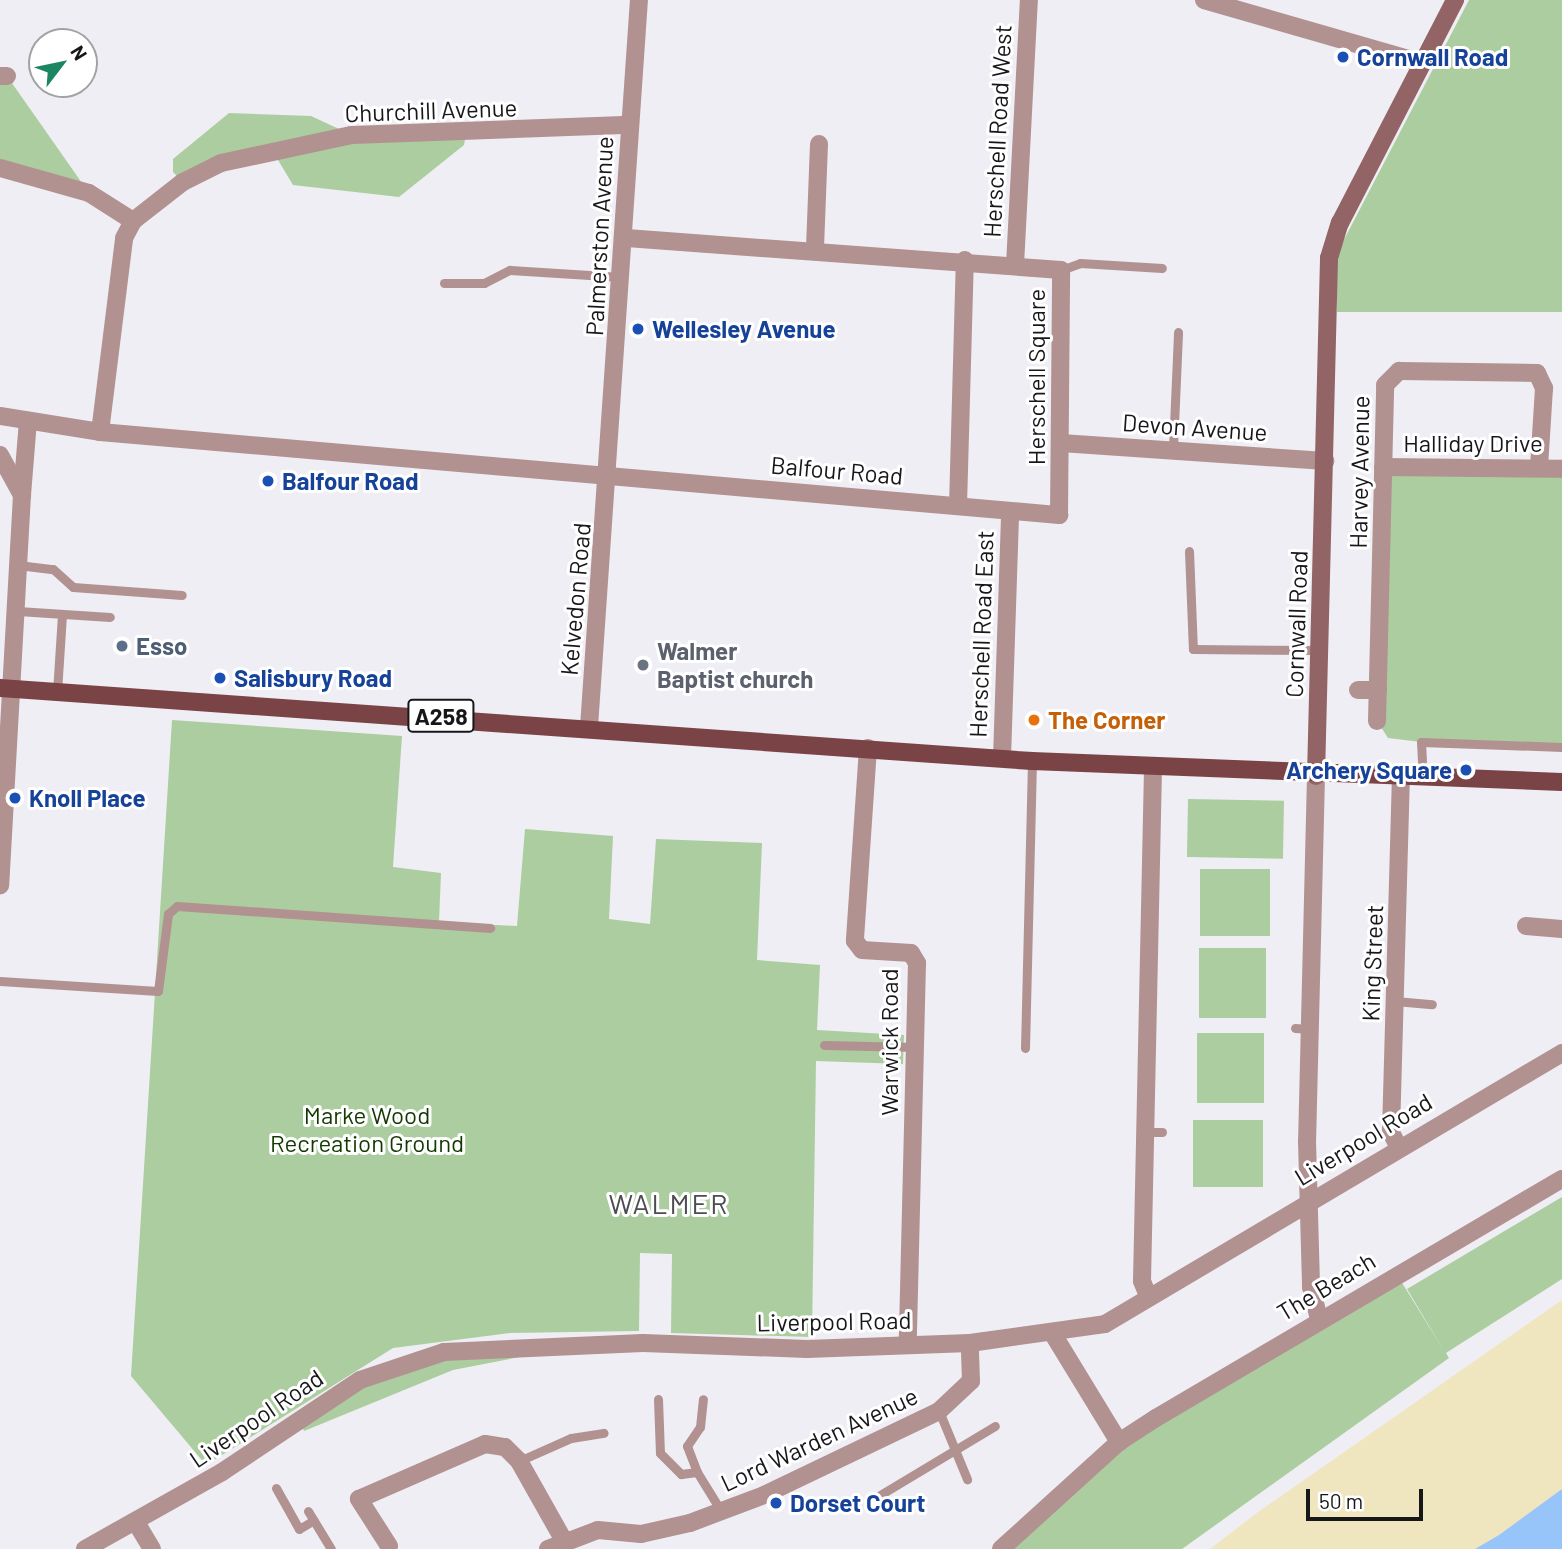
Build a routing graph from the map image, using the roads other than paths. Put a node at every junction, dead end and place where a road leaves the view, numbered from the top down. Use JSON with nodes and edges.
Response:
{"nodes":[{"id":1,"x":639,"y":0,"type":"edge"},
{"id":2,"x":1029,"y":0,"type":"edge"},
{"id":3,"x":1204,"y":0,"type":"edge"},
{"id":4,"x":1455,"y":0,"type":"edge"},
{"id":5,"x":1422,"y":63,"type":"junction"},
{"id":6,"x":630,"y":125,"type":"junction"},
{"id":7,"x":820,"y":144,"type":"dead end"},
{"id":8,"x":0,"y":168,"type":"edge"},
{"id":9,"x":133,"y":221,"type":"junction"},
{"id":10,"x":623,"y":238,"type":"junction"},
{"id":11,"x":815,"y":248,"type":"junction"},
{"id":12,"x":965,"y":260,"type":"junction"},
{"id":13,"x":1014,"y":265,"type":"junction"},
{"id":14,"x":1162,"y":268,"type":"dead end"},
{"id":15,"x":1061,"y":270,"type":"junction"},
{"id":16,"x":621,"y":278,"type":"junction"},
{"id":17,"x":444,"y":283,"type":"dead end"},
{"id":18,"x":1178,"y":332,"type":"dead end"},
{"id":19,"x":0,"y":416,"type":"edge"},
{"id":20,"x":28,"y":421,"type":"junction"},
{"id":21,"x":100,"y":432,"type":"junction"},
{"id":22,"x":1061,"y":443,"type":"junction"},
{"id":23,"x":1173,"y":448,"type":"junction"},
{"id":24,"x":0,"y":455,"type":"edge"},
{"id":25,"x":1325,"y":461,"type":"junction"},
{"id":26,"x":1383,"y":467,"type":"junction"},
{"id":27,"x":1539,"y":468,"type":"junction"},
{"id":28,"x":1562,"y":468,"type":"edge"},
{"id":29,"x":610,"y":475,"type":"junction"},
{"id":30,"x":22,"y":495,"type":"junction"},
{"id":31,"x":958,"y":506,"type":"junction"},
{"id":32,"x":1010,"y":512,"type":"junction"},
{"id":33,"x":1189,"y":551,"type":"dead end"},
{"id":34,"x":18,"y":565,"type":"junction"},
{"id":35,"x":182,"y":595,"type":"dead end"},
{"id":36,"x":18,"y":611,"type":"junction"},
{"id":37,"x":62,"y":614,"type":"junction"},
{"id":38,"x":110,"y":617,"type":"dead end"},
{"id":39,"x":1320,"y":650,"type":"junction"},
{"id":40,"x":6,"y":688,"type":"edge"},
{"id":41,"x":1358,"y":690,"type":"dead end"},
{"id":42,"x":1378,"y":690,"type":"junction"},
{"id":43,"x":57,"y":692,"type":"junction"},
{"id":44,"x":1377,"y":721,"type":"dead end"},
{"id":45,"x":589,"y":727,"type":"junction"},
{"id":46,"x":1562,"y":747,"type":"edge"},
{"id":47,"x":868,"y":748,"type":"junction"},
{"id":48,"x":1002,"y":758,"type":"junction"},
{"id":49,"x":1032,"y":761,"type":"junction"},
{"id":50,"x":1422,"y":761,"type":"dead end"},
{"id":51,"x":1153,"y":767,"type":"junction"},
{"id":52,"x":1316,"y":776,"type":"junction"},
{"id":53,"x":1401,"y":779,"type":"junction"},
{"id":54,"x":1562,"y":782,"type":"edge"},
{"id":55,"x":0,"y":865,"type":"edge"},
{"id":56,"x":0,"y":885,"type":"edge"},
{"id":57,"x":1526,"y":926,"type":"dead end"},
{"id":58,"x":490,"y":928,"type":"dead end"},
{"id":59,"x":1562,"y":929,"type":"edge"},
{"id":60,"x":0,"y":981,"type":"edge"},
{"id":61,"x":1395,"y":1002,"type":"junction"},
{"id":62,"x":1432,"y":1004,"type":"dead end"},
{"id":63,"x":824,"y":1045,"type":"dead end"},
{"id":64,"x":916,"y":1047,"type":"junction"},
{"id":65,"x":1025,"y":1048,"type":"dead end"},
{"id":66,"x":1562,"y":1052,"type":"edge"},
{"id":67,"x":1398,"y":1146,"type":"junction"},
{"id":68,"x":1562,"y":1179,"type":"edge"},
{"id":69,"x":1311,"y":1198,"type":"junction"},
{"id":70,"x":1148,"y":1297,"type":"junction"},
{"id":71,"x":1319,"y":1319,"type":"junction"},
{"id":72,"x":1053,"y":1334,"type":"junction"},
{"id":73,"x":970,"y":1343,"type":"junction"},
{"id":74,"x":908,"y":1344,"type":"junction"},
{"id":75,"x":658,"y":1399,"type":"dead end"},
{"id":76,"x":703,"y":1399,"type":"dead end"},
{"id":77,"x":939,"y":1411,"type":"junction"},
{"id":78,"x":995,"y":1426,"type":"dead end"},
{"id":79,"x":604,"y":1433,"type":"dead end"},
{"id":80,"x":1119,"y":1442,"type":"junction"},
{"id":81,"x":953,"y":1451,"type":"junction"},
{"id":82,"x":519,"y":1461,"type":"junction"},
{"id":83,"x":697,"y":1472,"type":"junction"},
{"id":84,"x":967,"y":1479,"type":"dead end"},
{"id":85,"x":276,"y":1488,"type":"dead end"},
{"id":86,"x":880,"y":1495,"type":"dead end"},
{"id":87,"x":721,"y":1511,"type":"junction"},
{"id":88,"x":136,"y":1524,"type":"junction"},
{"id":89,"x":640,"y":1541,"type":"edge"},
{"id":90,"x":556,"y":1545,"type":"edge"},
{"id":91,"x":389,"y":1546,"type":"dead end"},
{"id":92,"x":85,"y":1549,"type":"edge"},
{"id":93,"x":152,"y":1549,"type":"edge"},
{"id":94,"x":331,"y":1549,"type":"edge"},
{"id":95,"x":1001,"y":1549,"type":"edge"}],
"edges":[{"from":1,"to":6,"type":"street","name":"Palmerston Avenue"},
{"from":2,"to":13,"type":"street","name":"Herschell Road West"},
{"from":3,"to":5,"type":"street"},
{"from":4,"to":5,"type":"main road","name":"Cornwall Road"},
{"from":5,"to":25,"type":"main road","name":"Cornwall Road"},
{"from":6,"to":9,"type":"street","name":"Churchill Avenue"},
{"from":6,"to":10,"type":"street","name":"Palmerston Avenue"},
{"from":7,"to":11,"type":"street"},
{"from":8,"to":9,"type":"street"},
{"from":9,"to":21,"type":"street"},
{"from":10,"to":11,"type":"street"},
{"from":10,"to":16,"type":"street","name":"Palmerston Avenue"},
{"from":11,"to":12,"type":"street"},
{"from":12,"to":13,"type":"street","name":"Herschell Square"},
{"from":12,"to":31,"type":"street"},
{"from":13,"to":15,"type":"street","name":"Herschell Square"},
{"from":14,"to":15,"type":"lane"},
{"from":15,"to":22,"type":"street","name":"Herschell Square"},
{"from":16,"to":17,"type":"lane"},
{"from":16,"to":29,"type":"street","name":"Palmerston Avenue"},
{"from":18,"to":23,"type":"lane"},
{"from":19,"to":20,"type":"street","name":"Balfour Road"},
{"from":20,"to":21,"type":"street","name":"Balfour Road"},
{"from":20,"to":30,"type":"street"},
{"from":21,"to":29,"type":"street","name":"Balfour Road"},
{"from":22,"to":23,"type":"street","name":"Devon Avenue"},
{"from":22,"to":32,"type":"street","name":"Herschell Square"},
{"from":23,"to":25,"type":"street","name":"Devon Avenue"},
{"from":24,"to":30,"type":"street"},
{"from":25,"to":39,"type":"main road","name":"Cornwall Road"},
{"from":26,"to":27,"type":"street","name":"Halliday Drive"},
{"from":26,"to":27,"type":"street","name":"Harvey Avenue"},
{"from":26,"to":42,"type":"street","name":"Harvey Avenue"},
{"from":27,"to":28,"type":"street","name":"Halliday Drive"},
{"from":29,"to":31,"type":"street","name":"Balfour Road"},
{"from":29,"to":45,"type":"street","name":"Kelvedon Road"},
{"from":30,"to":34,"type":"street"},
{"from":31,"to":32,"type":"street","name":"Herschell Square"},
{"from":32,"to":48,"type":"street","name":"Herschell Road East"},
{"from":33,"to":39,"type":"lane"},
{"from":34,"to":35,"type":"lane"},
{"from":34,"to":36,"type":"street"},
{"from":36,"to":37,"type":"lane"},
{"from":36,"to":40,"type":"street"},
{"from":37,"to":38,"type":"lane"},
{"from":37,"to":43,"type":"lane"},
{"from":39,"to":52,"type":"main road","name":"Cornwall Road"},
{"from":40,"to":43,"type":"main road","number":"A258"},
{"from":40,"to":55,"type":"street"},
{"from":41,"to":42,"type":"street"},
{"from":42,"to":44,"type":"street","name":"Harvey Avenue"},
{"from":43,"to":45,"type":"main road","number":"A258"},
{"from":45,"to":47,"type":"main road","number":"A258"},
{"from":46,"to":50,"type":"lane"},
{"from":47,"to":48,"type":"main road","number":"A258"},
{"from":47,"to":64,"type":"street","name":"Warwick Road"},
{"from":48,"to":49,"type":"main road","number":"A258"},
{"from":49,"to":51,"type":"main road","number":"A258"},
{"from":49,"to":65,"type":"lane"},
{"from":51,"to":52,"type":"main road","number":"A258"},
{"from":51,"to":70,"type":"street"},
{"from":52,"to":53,"type":"main road","number":"A258"},
{"from":52,"to":69,"type":"street"},
{"from":53,"to":54,"type":"main road","number":"A258"},
{"from":53,"to":61,"type":"street","name":"King Street"},
{"from":55,"to":56,"type":"street"},
{"from":57,"to":59,"type":"street"},
{"from":58,"to":60,"type":"lane"},
{"from":61,"to":62,"type":"lane"},
{"from":61,"to":67,"type":"street","name":"King Street"},
{"from":63,"to":64,"type":"lane"},
{"from":64,"to":74,"type":"street","name":"Warwick Road"},
{"from":66,"to":67,"type":"street","name":"Liverpool Road"},
{"from":67,"to":69,"type":"street","name":"Liverpool Road"},
{"from":68,"to":71,"type":"street","name":"The Beach"},
{"from":69,"to":70,"type":"street","name":"Liverpool Road"},
{"from":69,"to":71,"type":"street"},
{"from":70,"to":72,"type":"street","name":"Liverpool Road"},
{"from":71,"to":80,"type":"street","name":"The Beach"},
{"from":72,"to":73,"type":"street","name":"Liverpool Road"},
{"from":72,"to":80,"type":"street"},
{"from":73,"to":74,"type":"street","name":"Liverpool Road"},
{"from":73,"to":77,"type":"street","name":"Lord Warden Avenue"},
{"from":74,"to":88,"type":"street","name":"Liverpool Road"},
{"from":75,"to":83,"type":"lane"},
{"from":76,"to":83,"type":"lane"},
{"from":77,"to":81,"type":"lane"},
{"from":77,"to":87,"type":"street","name":"Lord Warden Avenue"},
{"from":78,"to":81,"type":"lane"},
{"from":79,"to":82,"type":"lane"},
{"from":80,"to":95,"type":"street","name":"The Beach"},
{"from":81,"to":84,"type":"lane"},
{"from":81,"to":86,"type":"lane"},
{"from":82,"to":90,"type":"street","name":"Lord Warden Avenue"},
{"from":82,"to":91,"type":"street"},
{"from":83,"to":87,"type":"lane"},
{"from":85,"to":94,"type":"lane"},
{"from":87,"to":89,"type":"street","name":"Lord Warden Avenue"},
{"from":88,"to":92,"type":"street","name":"Liverpool Road"},
{"from":88,"to":93,"type":"street"},
{"from":89,"to":90,"type":"street","name":"Lord Warden Avenue"}]}
